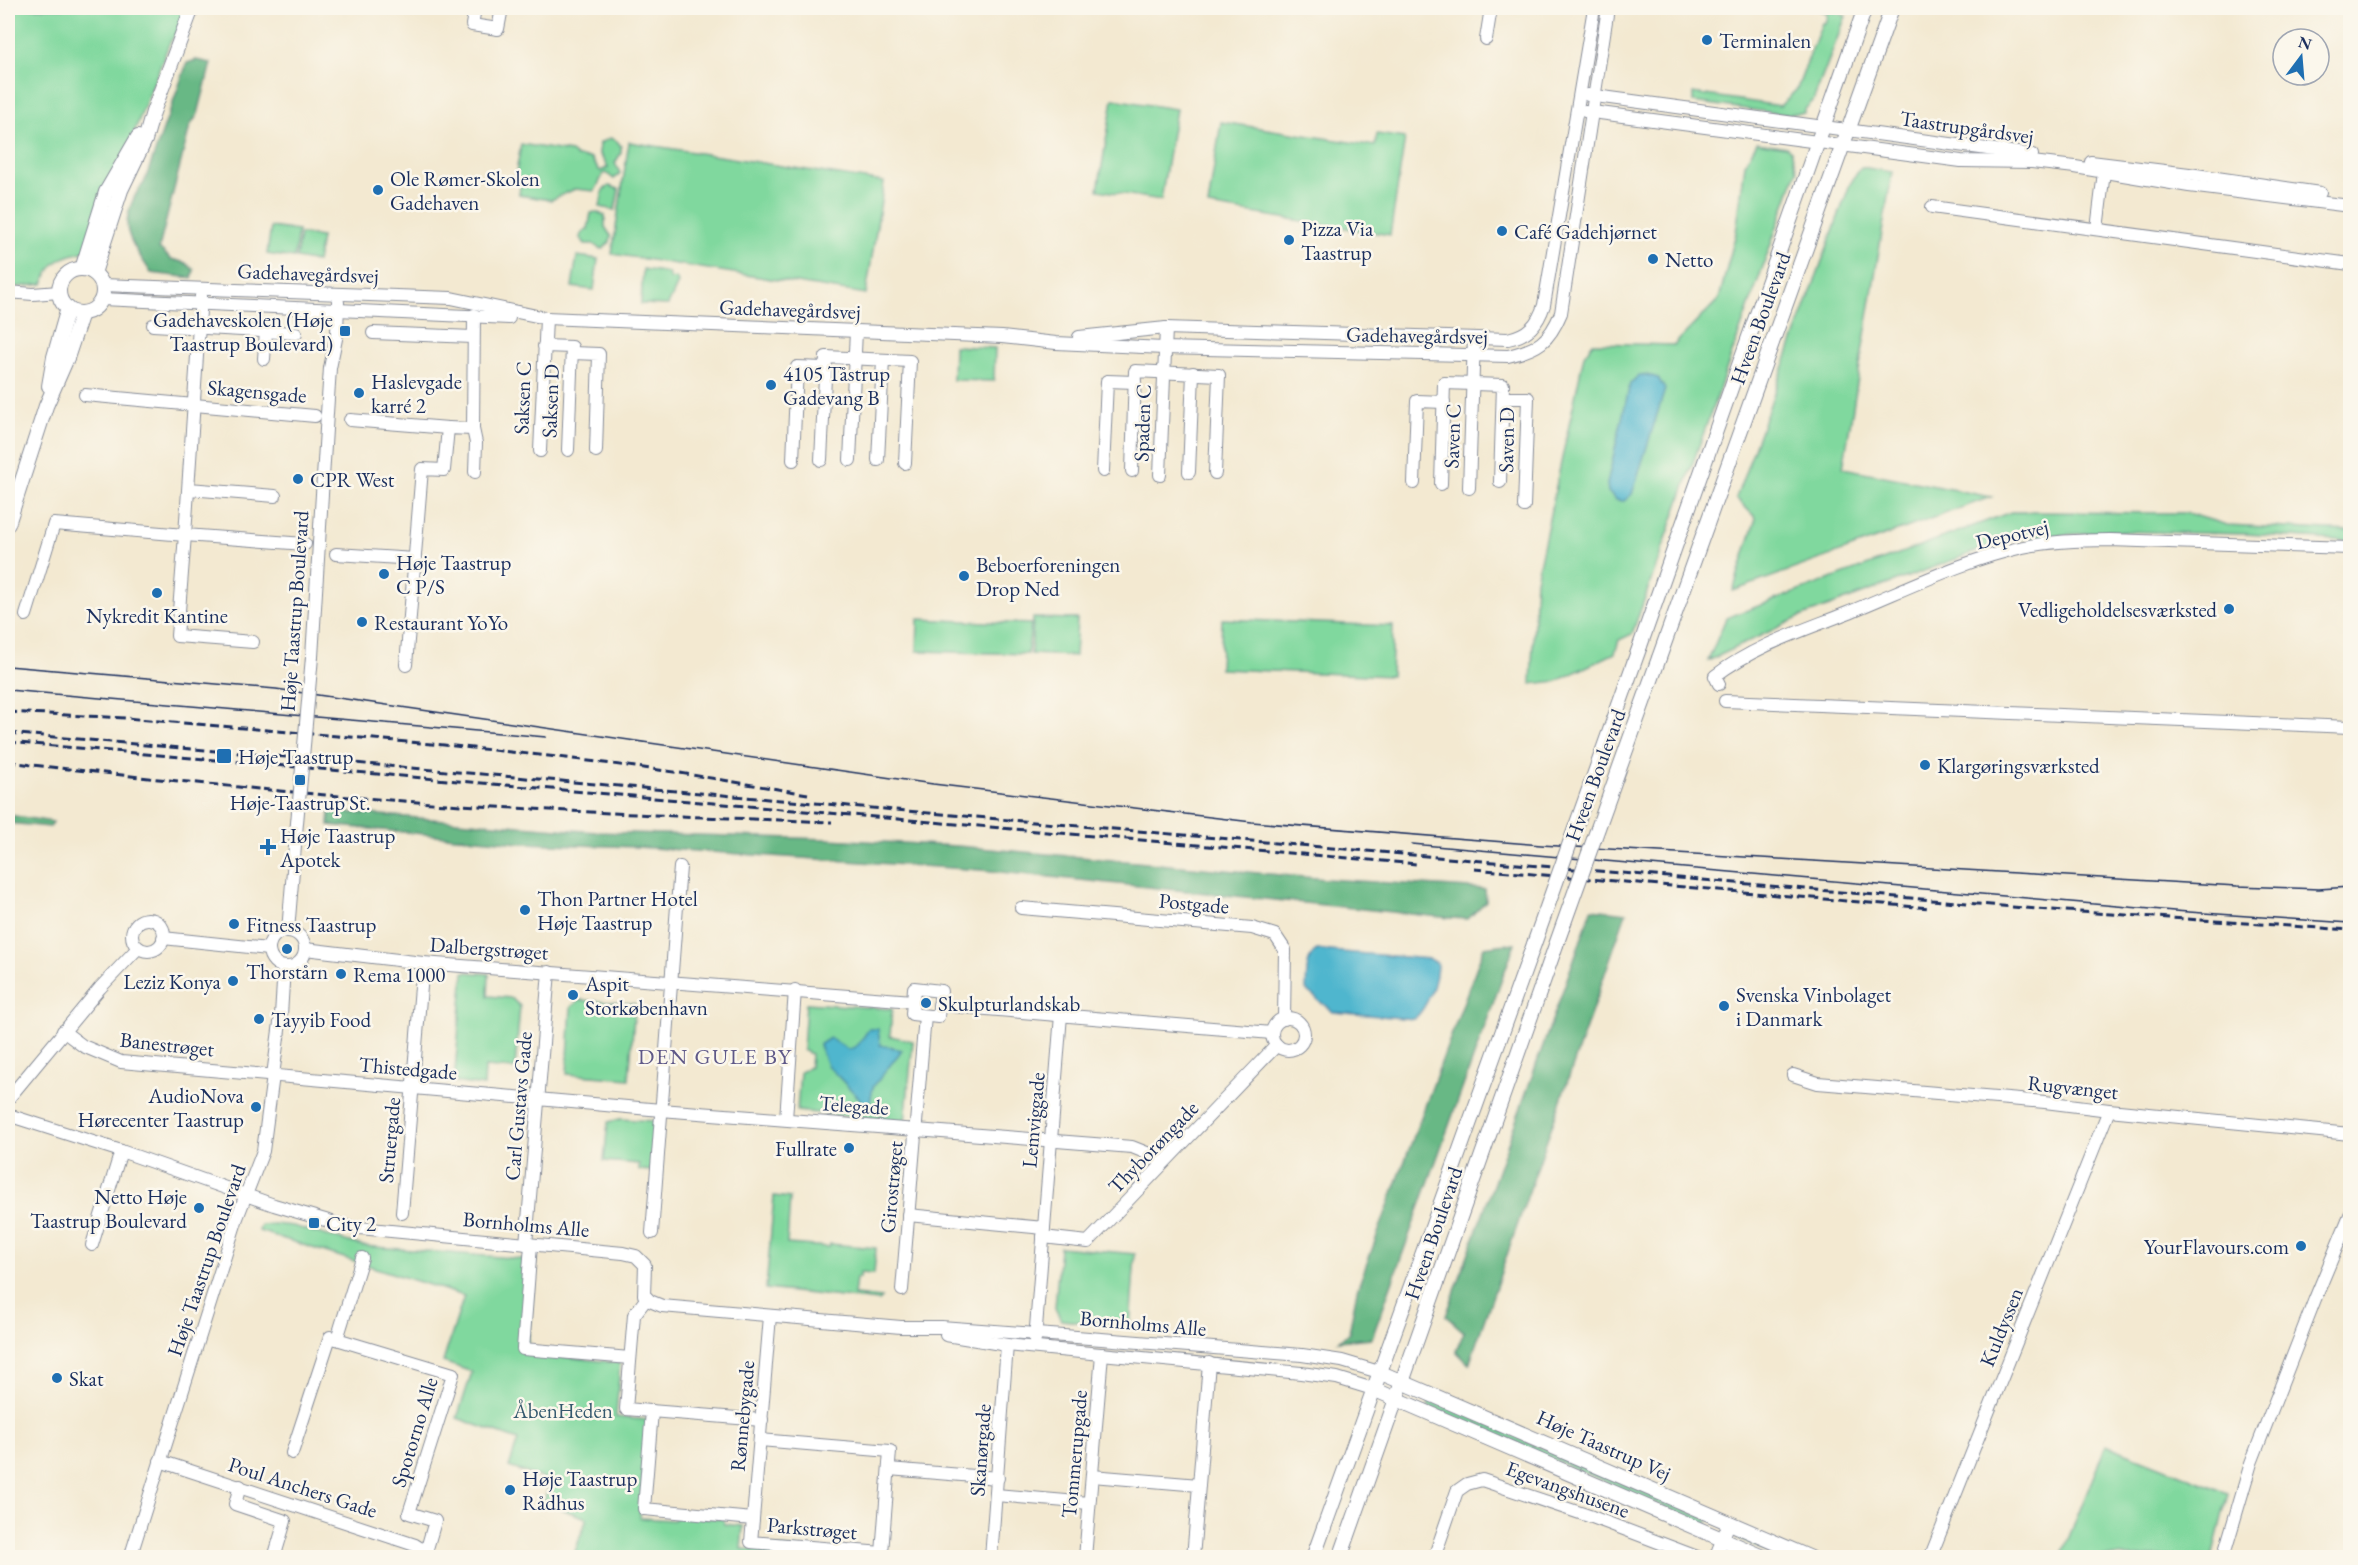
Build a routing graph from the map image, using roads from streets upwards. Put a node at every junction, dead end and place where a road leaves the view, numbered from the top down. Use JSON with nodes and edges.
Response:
{"nodes":[{"id":1,"x":192,"y":8,"type":"edge"},
{"id":2,"x":475,"y":8,"type":"edge"},
{"id":3,"x":502,"y":8,"type":"edge"},
{"id":4,"x":1491,"y":8,"type":"edge"},
{"id":5,"x":1594,"y":8,"type":"edge"},
{"id":6,"x":1608,"y":8,"type":"edge"},
{"id":7,"x":1865,"y":8,"type":"edge"},
{"id":8,"x":1892,"y":8,"type":"edge"},
{"id":9,"x":1486,"y":39,"type":"dead end"},
{"id":10,"x":1578,"y":93,"type":"junction"},
{"id":11,"x":1594,"y":96,"type":"junction"},
{"id":12,"x":1575,"y":109,"type":"junction"},
{"id":13,"x":1592,"y":112,"type":"junction"},
{"id":14,"x":1822,"y":127,"type":"junction"},
{"id":15,"x":1849,"y":130,"type":"junction"},
{"id":16,"x":1818,"y":142,"type":"junction"},
{"id":17,"x":1844,"y":146,"type":"junction"},
{"id":18,"x":2104,"y":172,"type":"junction"},
{"id":19,"x":2350,"y":198,"type":"edge"},
{"id":20,"x":2350,"y":206,"type":"edge"},
{"id":21,"x":1932,"y":207,"type":"dead end"},
{"id":22,"x":2097,"y":230,"type":"junction"},
{"id":23,"x":2350,"y":264,"type":"edge"},
{"id":24,"x":95,"y":282,"type":"junction"},
{"id":25,"x":201,"y":289,"type":"junction"},
{"id":26,"x":8,"y":292,"type":"edge"},
{"id":27,"x":59,"y":292,"type":"junction"},
{"id":28,"x":338,"y":294,"type":"junction"},
{"id":29,"x":200,"y":303,"type":"junction"},
{"id":30,"x":68,"y":308,"type":"junction"},
{"id":31,"x":338,"y":309,"type":"junction"},
{"id":32,"x":82,"y":313,"type":"junction"},
{"id":33,"x":474,"y":315,"type":"junction"},
{"id":34,"x":546,"y":318,"type":"junction"},
{"id":35,"x":153,"y":325,"type":"dead end"},
{"id":36,"x":199,"y":328,"type":"junction"},
{"id":37,"x":1166,"y":328,"type":"junction"},
{"id":38,"x":266,"y":331,"type":"junction"},
{"id":39,"x":856,"y":331,"type":"junction"},
{"id":40,"x":296,"y":333,"type":"dead end"},
{"id":41,"x":373,"y":333,"type":"dead end"},
{"id":42,"x":473,"y":337,"type":"junction"},
{"id":43,"x":1474,"y":338,"type":"junction"},
{"id":44,"x":1033,"y":339,"type":"junction"},
{"id":45,"x":544,"y":346,"type":"junction"},
{"id":46,"x":1164,"y":348,"type":"junction"},
{"id":47,"x":572,"y":353,"type":"junction"},
{"id":48,"x":1474,"y":356,"type":"junction"},
{"id":49,"x":854,"y":358,"type":"junction"},
{"id":50,"x":264,"y":359,"type":"dead end"},
{"id":51,"x":883,"y":360,"type":"junction"},
{"id":52,"x":825,"y":368,"type":"junction"},
{"id":53,"x":1163,"y":372,"type":"junction"},
{"id":54,"x":1193,"y":374,"type":"junction"},
{"id":55,"x":1135,"y":382,"type":"junction"},
{"id":56,"x":1473,"y":384,"type":"junction"},
{"id":57,"x":85,"y":395,"type":"dead end"},
{"id":58,"x":1503,"y":398,"type":"junction"},
{"id":59,"x":1444,"y":402,"type":"junction"},
{"id":60,"x":195,"y":405,"type":"junction"},
{"id":61,"x":46,"y":406,"type":"junction"},
{"id":62,"x":315,"y":416,"type":"dead end"},
{"id":63,"x":350,"y":420,"type":"dead end"},
{"id":64,"x":448,"y":428,"type":"junction"},
{"id":65,"x":473,"y":429,"type":"junction"},
{"id":66,"x":568,"y":450,"type":"dead end"},
{"id":67,"x":540,"y":451,"type":"dead end"},
{"id":68,"x":596,"y":451,"type":"dead end"},
{"id":69,"x":793,"y":460,"type":"dead end"},
{"id":70,"x":821,"y":460,"type":"dead end"},
{"id":71,"x":850,"y":460,"type":"dead end"},
{"id":72,"x":878,"y":460,"type":"dead end"},
{"id":73,"x":905,"y":463,"type":"dead end"},
{"id":74,"x":1103,"y":471,"type":"dead end"},
{"id":75,"x":1132,"y":471,"type":"dead end"},
{"id":76,"x":475,"y":472,"type":"dead end"},
{"id":77,"x":1189,"y":472,"type":"dead end"},
{"id":78,"x":1215,"y":473,"type":"dead end"},
{"id":79,"x":1160,"y":475,"type":"dead end"},
{"id":80,"x":1500,"y":482,"type":"dead end"},
{"id":81,"x":1414,"y":483,"type":"dead end"},
{"id":82,"x":1441,"y":484,"type":"dead end"},
{"id":83,"x":1469,"y":488,"type":"dead end"},
{"id":84,"x":189,"y":489,"type":"junction"},
{"id":85,"x":275,"y":496,"type":"dead end"},
{"id":86,"x":1524,"y":506,"type":"dead end"},
{"id":87,"x":8,"y":524,"type":"edge"},
{"id":88,"x":185,"y":535,"type":"junction"},
{"id":89,"x":304,"y":544,"type":"dead end"},
{"id":90,"x":2350,"y":548,"type":"edge"},
{"id":91,"x":336,"y":554,"type":"dead end"},
{"id":92,"x":415,"y":559,"type":"junction"},
{"id":93,"x":26,"y":615,"type":"dead end"},
{"id":94,"x":253,"y":642,"type":"dead end"},
{"id":95,"x":406,"y":665,"type":"dead end"},
{"id":96,"x":1719,"y":684,"type":"dead end"},
{"id":97,"x":1725,"y":701,"type":"dead end"},
{"id":98,"x":2350,"y":727,"type":"edge"},
{"id":99,"x":680,"y":867,"type":"dead end"},
{"id":100,"x":1021,"y":908,"type":"dead end"},
{"id":101,"x":288,"y":931,"type":"junction"},
{"id":102,"x":163,"y":938,"type":"junction"},
{"id":103,"x":138,"y":948,"type":"junction"},
{"id":104,"x":268,"y":949,"type":"junction"},
{"id":105,"x":305,"y":950,"type":"junction"},
{"id":106,"x":423,"y":963,"type":"junction"},
{"id":107,"x":284,"y":968,"type":"junction"},
{"id":108,"x":549,"y":972,"type":"junction"},
{"id":109,"x":671,"y":981,"type":"junction"},
{"id":110,"x":795,"y":990,"type":"junction"},
{"id":111,"x":913,"y":1001,"type":"junction"},
{"id":112,"x":939,"y":1005,"type":"junction"},
{"id":113,"x":1061,"y":1015,"type":"junction"},
{"id":114,"x":926,"y":1016,"type":"junction"},
{"id":115,"x":1284,"y":1019,"type":"junction"},
{"id":116,"x":63,"y":1031,"type":"junction"},
{"id":117,"x":1272,"y":1033,"type":"junction"},
{"id":118,"x":1277,"y":1045,"type":"junction"},
{"id":119,"x":274,"y":1075,"type":"junction"},
{"id":120,"x":1793,"y":1075,"type":"dead end"},
{"id":121,"x":413,"y":1088,"type":"junction"},
{"id":122,"x":8,"y":1100,"type":"edge"},
{"id":123,"x":538,"y":1100,"type":"junction"},
{"id":124,"x":661,"y":1110,"type":"junction"},
{"id":125,"x":2109,"y":1110,"type":"junction"},
{"id":126,"x":8,"y":1115,"type":"edge"},
{"id":127,"x":786,"y":1119,"type":"junction"},
{"id":128,"x":916,"y":1129,"type":"junction"},
{"id":129,"x":2350,"y":1134,"type":"edge"},
{"id":130,"x":1051,"y":1140,"type":"junction"},
{"id":131,"x":122,"y":1150,"type":"junction"},
{"id":132,"x":1163,"y":1163,"type":"junction"},
{"id":133,"x":247,"y":1195,"type":"junction"},
{"id":134,"x":402,"y":1213,"type":"dead end"},
{"id":135,"x":908,"y":1215,"type":"junction"},
{"id":136,"x":2350,"y":1215,"type":"edge"},
{"id":137,"x":1043,"y":1232,"type":"junction"},
{"id":138,"x":652,"y":1233,"type":"dead end"},
{"id":139,"x":529,"y":1244,"type":"junction"},
{"id":140,"x":92,"y":1245,"type":"dead end"},
{"id":141,"x":362,"y":1258,"type":"dead end"},
{"id":142,"x":902,"y":1290,"type":"dead end"},
{"id":143,"x":647,"y":1298,"type":"junction"},
{"id":144,"x":770,"y":1316,"type":"junction"},
{"id":145,"x":901,"y":1327,"type":"junction"},
{"id":146,"x":1035,"y":1334,"type":"junction"},
{"id":147,"x":337,"y":1339,"type":"junction"},
{"id":148,"x":1006,"y":1345,"type":"junction"},
{"id":149,"x":1035,"y":1347,"type":"junction"},
{"id":150,"x":1102,"y":1354,"type":"junction"},
{"id":151,"x":630,"y":1358,"type":"junction"},
{"id":152,"x":1209,"y":1363,"type":"junction"},
{"id":153,"x":1379,"y":1372,"type":"junction"},
{"id":154,"x":1403,"y":1382,"type":"junction"},
{"id":155,"x":1373,"y":1389,"type":"junction"},
{"id":156,"x":1397,"y":1399,"type":"junction"},
{"id":157,"x":652,"y":1411,"type":"junction"},
{"id":158,"x":762,"y":1420,"type":"junction"},
{"id":159,"x":760,"y":1440,"type":"junction"},
{"id":160,"x":292,"y":1453,"type":"dead end"},
{"id":161,"x":160,"y":1461,"type":"junction"},
{"id":162,"x":889,"y":1469,"type":"junction"},
{"id":163,"x":1092,"y":1476,"type":"junction"},
{"id":164,"x":998,"y":1478,"type":"junction"},
{"id":165,"x":1199,"y":1485,"type":"junction"},
{"id":166,"x":240,"y":1486,"type":"junction"},
{"id":167,"x":996,"y":1495,"type":"junction"},
{"id":168,"x":1089,"y":1503,"type":"junction"},
{"id":169,"x":753,"y":1519,"type":"junction"},
{"id":170,"x":1729,"y":1523,"type":"junction"},
{"id":171,"x":1723,"y":1539,"type":"junction"},
{"id":172,"x":426,"y":1555,"type":"edge"},
{"id":173,"x":881,"y":1555,"type":"edge"},
{"id":174,"x":130,"y":1557,"type":"edge"},
{"id":175,"x":274,"y":1557,"type":"edge"},
{"id":176,"x":991,"y":1557,"type":"edge"},
{"id":177,"x":1085,"y":1557,"type":"edge"},
{"id":178,"x":1193,"y":1557,"type":"edge"},
{"id":179,"x":1314,"y":1557,"type":"edge"},
{"id":180,"x":1340,"y":1557,"type":"edge"},
{"id":181,"x":1434,"y":1557,"type":"edge"},
{"id":182,"x":1700,"y":1557,"type":"edge"},
{"id":183,"x":1715,"y":1557,"type":"edge"},
{"id":184,"x":1766,"y":1557,"type":"edge"},
{"id":185,"x":1811,"y":1557,"type":"edge"},
{"id":186,"x":1930,"y":1557,"type":"edge"},
{"id":187,"x":2223,"y":1557,"type":"edge"}],
"edges":[{"from":1,"to":24,"type":"street"},
{"from":2,"to":3,"type":"street"},
{"from":4,"to":9,"type":"street"},
{"from":5,"to":10,"type":"street","name":"Gadehavegårdsvej"},
{"from":6,"to":11,"type":"street","name":"Gadehavegårdsvej"},
{"from":7,"to":14,"type":"street","name":"Hveen Boulevard"},
{"from":8,"to":15,"type":"street","name":"Hveen Boulevard"},
{"from":10,"to":11,"type":"street","name":"Taastrupgårdsvej"},
{"from":10,"to":12,"type":"street","name":"Gadehavegårdsvej"},
{"from":11,"to":13,"type":"street","name":"Gadehavegårdsvej"},
{"from":11,"to":14,"type":"street","name":"Taastrupgårdsvej"},
{"from":12,"to":13,"type":"street","name":"Taastrupgårdsvej"},
{"from":12,"to":43,"type":"street","name":"Gadehavegårdsvej"},
{"from":13,"to":16,"type":"street","name":"Taastrupgårdsvej"},
{"from":13,"to":48,"type":"street","name":"Gadehavegårdsvej"},
{"from":14,"to":15,"type":"street","name":"Taastrupgårdsvej"},
{"from":14,"to":16,"type":"street","name":"Hveen Boulevard"},
{"from":15,"to":17,"type":"street","name":"Hveen Boulevard"},
{"from":15,"to":19,"type":"street","name":"Taastrupgårdsvej"},
{"from":16,"to":17,"type":"street","name":"Taastrupgårdsvej"},
{"from":16,"to":153,"type":"street","name":"Hveen Boulevard","bridge":true},
{"from":17,"to":18,"type":"street","name":"Taastrupgårdsvej"},
{"from":17,"to":154,"type":"street","name":"Hveen Boulevard","bridge":true},
{"from":18,"to":20,"type":"street","name":"Taastrupgårdsvej"},
{"from":18,"to":22,"type":"street"},
{"from":21,"to":22,"type":"street"},
{"from":22,"to":23,"type":"street"},
{"from":24,"to":25,"type":"street","name":"Gadehavegårdsvej"},
{"from":24,"to":27,"type":"street"},
{"from":24,"to":29,"type":"street","name":"Gadehavegårdsvej"},
{"from":24,"to":32,"type":"street"},
{"from":25,"to":28,"type":"street","name":"Gadehavegårdsvej"},
{"from":25,"to":29,"type":"street","name":"Skagensgade"},
{"from":26,"to":27,"type":"street"},
{"from":27,"to":30,"type":"street"},
{"from":28,"to":31,"type":"street","name":"Høje Taastrup Boulevard"},
{"from":28,"to":34,"type":"street","name":"Gadehavegårdsvej"},
{"from":29,"to":31,"type":"street","name":"Gadehavegårdsvej"},
{"from":29,"to":36,"type":"street","name":"Skagensgade"},
{"from":30,"to":32,"type":"street"},
{"from":30,"to":61,"type":"street"},
{"from":31,"to":33,"type":"street","name":"Gadehavegårdsvej"},
{"from":31,"to":101,"type":"street","name":"Høje Taastrup Boulevard","bridge":true},
{"from":32,"to":61,"type":"street"},
{"from":33,"to":34,"type":"street","name":"Gadehavegårdsvej"},
{"from":33,"to":42,"type":"street"},
{"from":34,"to":39,"type":"street","name":"Gadehavegårdsvej"},
{"from":34,"to":45,"type":"street","name":"Saksen C"},
{"from":35,"to":36,"type":"street"},
{"from":36,"to":38,"type":"street"},
{"from":36,"to":60,"type":"street","name":"Skagensgade"},
{"from":37,"to":43,"type":"street","name":"Gadehavegårdsvej"},
{"from":37,"to":44,"type":"street","name":"Gadehavegårdsvej"},
{"from":37,"to":46,"type":"street","name":"Spaden C"},
{"from":38,"to":40,"type":"street"},
{"from":38,"to":50,"type":"street","name":"Skagensgade"},
{"from":39,"to":44,"type":"street","name":"Gadehavegårdsvej"},
{"from":39,"to":49,"type":"street"},
{"from":41,"to":42,"type":"street"},
{"from":42,"to":65,"type":"street"},
{"from":43,"to":48,"type":"street","name":"Saven C"},
{"from":44,"to":46,"type":"street","name":"Gadehavegårdsvej"},
{"from":45,"to":47,"type":"street","name":"Saksen D"},
{"from":45,"to":67,"type":"street","name":"Saksen C"},
{"from":46,"to":48,"type":"street","name":"Gadehavegårdsvej"},
{"from":46,"to":53,"type":"street","name":"Spaden C"},
{"from":47,"to":66,"type":"street","name":"Saksen D"},
{"from":47,"to":68,"type":"street","name":"Saksen D"},
{"from":48,"to":56,"type":"street","name":"Saven C"},
{"from":49,"to":51,"type":"street"},
{"from":49,"to":52,"type":"street"},
{"from":49,"to":71,"type":"street"},
{"from":51,"to":72,"type":"street"},
{"from":51,"to":73,"type":"street"},
{"from":52,"to":69,"type":"street"},
{"from":52,"to":70,"type":"street"},
{"from":53,"to":54,"type":"street"},
{"from":53,"to":55,"type":"street"},
{"from":53,"to":79,"type":"street","name":"Spaden C"},
{"from":54,"to":77,"type":"street"},
{"from":54,"to":78,"type":"street"},
{"from":55,"to":74,"type":"street"},
{"from":55,"to":75,"type":"street"},
{"from":56,"to":58,"type":"street","name":"Saven D"},
{"from":56,"to":59,"type":"street"},
{"from":56,"to":83,"type":"street","name":"Saven C"},
{"from":57,"to":60,"type":"street","name":"Skagensgade"},
{"from":58,"to":80,"type":"street","name":"Saven D"},
{"from":58,"to":86,"type":"street","name":"Saven D"},
{"from":59,"to":81,"type":"street"},
{"from":59,"to":82,"type":"street"},
{"from":60,"to":62,"type":"street","name":"Skagensgade"},
{"from":60,"to":84,"type":"street","name":"Skagensgade"},
{"from":61,"to":87,"type":"street"},
{"from":63,"to":64,"type":"street"},
{"from":64,"to":65,"type":"street"},
{"from":64,"to":92,"type":"street"},
{"from":65,"to":76,"type":"street"},
{"from":84,"to":85,"type":"street"},
{"from":84,"to":88,"type":"street","name":"Skagensgade"},
{"from":88,"to":89,"type":"street"},
{"from":88,"to":93,"type":"street"},
{"from":88,"to":94,"type":"street","name":"Skagensgade"},
{"from":90,"to":96,"type":"street","name":"Depotvej"},
{"from":91,"to":92,"type":"street"},
{"from":92,"to":95,"type":"street"},
{"from":97,"to":98,"type":"street"},
{"from":99,"to":109,"type":"street"},
{"from":100,"to":115,"type":"street","name":"Postgade"},
{"from":101,"to":104,"type":"street"},
{"from":101,"to":105,"type":"street"},
{"from":102,"to":103,"type":"street"},
{"from":102,"to":103,"type":"street"},
{"from":102,"to":104,"type":"street"},
{"from":103,"to":116,"type":"street"},
{"from":104,"to":107,"type":"street"},
{"from":105,"to":106,"type":"street","name":"Dalbergstrøget"},
{"from":105,"to":107,"type":"street"},
{"from":106,"to":108,"type":"street","name":"Dalbergstrøget"},
{"from":106,"to":121,"type":"street","name":"Struergade"},
{"from":107,"to":119,"type":"street","name":"Høje Taastrup Boulevard"},
{"from":108,"to":109,"type":"street","name":"Dalbergstrøget"},
{"from":108,"to":123,"type":"street","name":"Carl Gustavs Gade"},
{"from":109,"to":110,"type":"street","name":"Dalbergstrøget"},
{"from":109,"to":124,"type":"street"},
{"from":110,"to":111,"type":"street","name":"Dalbergstrøget"},
{"from":110,"to":127,"type":"street"},
{"from":111,"to":112,"type":"street"},
{"from":111,"to":114,"type":"street"},
{"from":112,"to":113,"type":"street"},
{"from":112,"to":114,"type":"street"},
{"from":113,"to":117,"type":"street"},
{"from":113,"to":130,"type":"street","name":"Lemviggade"},
{"from":114,"to":128,"type":"street","name":"Girostrøget"},
{"from":115,"to":117,"type":"street"},
{"from":115,"to":118,"type":"street"},
{"from":116,"to":119,"type":"street","name":"Banestrøget"},
{"from":116,"to":122,"type":"street"},
{"from":117,"to":118,"type":"street"},
{"from":118,"to":132,"type":"street","name":"Thyborøngade"},
{"from":119,"to":121,"type":"street","name":"Thistedgade"},
{"from":119,"to":133,"type":"street","name":"Høje Taastrup Boulevard"},
{"from":120,"to":125,"type":"street","name":"Rugvænget"},
{"from":121,"to":123,"type":"street","name":"Thistedgade"},
{"from":121,"to":134,"type":"street","name":"Struergade"},
{"from":123,"to":124,"type":"street","name":"Telegade"},
{"from":123,"to":139,"type":"street","name":"Carl Gustavs Gade"},
{"from":124,"to":127,"type":"street","name":"Telegade"},
{"from":124,"to":138,"type":"street"},
{"from":125,"to":129,"type":"street","name":"Rugvænget"},
{"from":125,"to":186,"type":"street","name":"Kuldyssen"},
{"from":126,"to":131,"type":"street","name":"Bornholms Alle"},
{"from":127,"to":128,"type":"street","name":"Telegade"},
{"from":128,"to":130,"type":"street","name":"Telegade"},
{"from":128,"to":135,"type":"street","name":"Girostrøget"},
{"from":130,"to":132,"type":"street","name":"Telegade"},
{"from":130,"to":137,"type":"street","name":"Lemviggade"},
{"from":131,"to":133,"type":"street","name":"Bornholms Alle"},
{"from":131,"to":140,"type":"street"},
{"from":132,"to":137,"type":"street","name":"Thyborøngade"},
{"from":133,"to":139,"type":"street","name":"Bornholms Alle"},
{"from":133,"to":161,"type":"street","name":"Høje Taastrup Boulevard"},
{"from":135,"to":137,"type":"street"},
{"from":135,"to":142,"type":"street","name":"Girostrøget"},
{"from":136,"to":187,"type":"street"},
{"from":137,"to":146,"type":"street","name":"Lemviggade"},
{"from":139,"to":143,"type":"street","name":"Bornholms Alle"},
{"from":139,"to":151,"type":"street"},
{"from":141,"to":147,"type":"street"},
{"from":143,"to":144,"type":"street","name":"Bornholms Alle"},
{"from":143,"to":151,"type":"street"},
{"from":144,"to":145,"type":"street","name":"Bornholms Alle"},
{"from":144,"to":158,"type":"street","name":"Rønnebygade"},
{"from":145,"to":146,"type":"street","name":"Bornholms Alle"},
{"from":145,"to":148,"type":"street","name":"Bornholms Alle"},
{"from":146,"to":149,"type":"street","name":"Lemviggade"},
{"from":146,"to":153,"type":"street","name":"Bornholms Alle"},
{"from":147,"to":160,"type":"street"},
{"from":147,"to":172,"type":"street","name":"Spotorno Alle"},
{"from":148,"to":149,"type":"street","name":"Bornholms Alle"},
{"from":148,"to":164,"type":"street","name":"Skanørgade"},
{"from":149,"to":150,"type":"street","name":"Bornholms Alle"},
{"from":150,"to":152,"type":"street","name":"Bornholms Alle"},
{"from":150,"to":163,"type":"street","name":"Tommerupgade"},
{"from":151,"to":157,"type":"street"},
{"from":152,"to":155,"type":"street","name":"Bornholms Alle"},
{"from":152,"to":165,"type":"street"},
{"from":153,"to":154,"type":"street","name":"Høje Taastrup Vej"},
{"from":153,"to":155,"type":"street","name":"Hveen Boulevard"},
{"from":154,"to":156,"type":"street","name":"Hveen Boulevard"},
{"from":154,"to":170,"type":"street","name":"Høje Taastrup Vej"},
{"from":155,"to":156,"type":"street","name":"Høje Taastrup Vej"},
{"from":155,"to":179,"type":"street","name":"Hveen Boulevard"},
{"from":156,"to":171,"type":"street","name":"Høje Taastrup Vej"},
{"from":156,"to":180,"type":"street","name":"Hveen Boulevard"},
{"from":157,"to":158,"type":"street"},
{"from":157,"to":169,"type":"street","name":"Parkstrøget"},
{"from":158,"to":159,"type":"street","name":"Rønnebygade"},
{"from":159,"to":162,"type":"street"},
{"from":159,"to":169,"type":"street","name":"Rønnebygade"},
{"from":161,"to":166,"type":"street","name":"Poul Anchers Gade"},
{"from":161,"to":174,"type":"street","name":"Høje Taastrup Boulevard"},
{"from":162,"to":164,"type":"street"},
{"from":162,"to":173,"type":"street"},
{"from":163,"to":165,"type":"street"},
{"from":163,"to":168,"type":"street","name":"Tommerupgade"},
{"from":164,"to":167,"type":"street","name":"Skanørgade"},
{"from":165,"to":178,"type":"street"},
{"from":166,"to":172,"type":"street","name":"Poul Anchers Gade"},
{"from":166,"to":175,"type":"street"},
{"from":167,"to":168,"type":"street"},
{"from":167,"to":176,"type":"street","name":"Skanørgade"},
{"from":168,"to":177,"type":"street","name":"Tommerupgade"},
{"from":169,"to":173,"type":"street","name":"Parkstrøget"},
{"from":170,"to":171,"type":"street"},
{"from":170,"to":185,"type":"street","name":"Høje Taastrup Vej"},
{"from":171,"to":183,"type":"street"},
{"from":171,"to":184,"type":"street","name":"Høje Taastrup Vej"},
{"from":181,"to":182,"type":"street","name":"Egevangshusene"}]}
